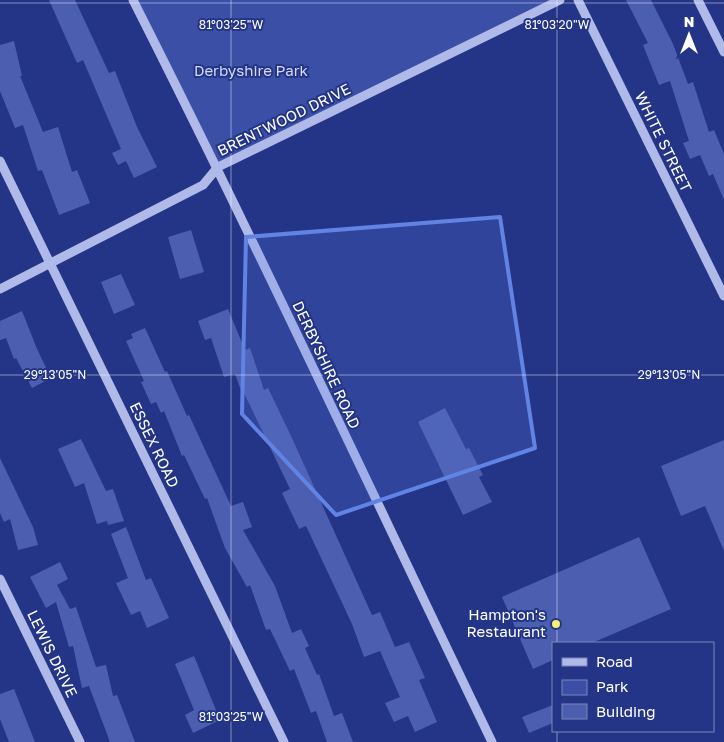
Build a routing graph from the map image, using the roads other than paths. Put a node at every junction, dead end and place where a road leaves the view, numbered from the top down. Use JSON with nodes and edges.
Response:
{"nodes":[{"id":1,"x":134,"y":0,"type":"edge"},
{"id":2,"x":560,"y":0,"type":"edge"},
{"id":3,"x":578,"y":0,"type":"edge"},
{"id":4,"x":698,"y":0,"type":"edge"},
{"id":5,"x":724,"y":52,"type":"edge"},
{"id":6,"x":0,"y":161,"type":"edge"},
{"id":7,"x":218,"y":167,"type":"junction"},
{"id":8,"x":51,"y":264,"type":"junction"},
{"id":9,"x":0,"y":288,"type":"edge"},
{"id":10,"x":724,"y":296,"type":"edge"},
{"id":11,"x":0,"y":579,"type":"edge"},
{"id":12,"x":80,"y":742,"type":"edge"},
{"id":13,"x":284,"y":742,"type":"edge"},
{"id":14,"x":492,"y":742,"type":"edge"}],
"edges":[{"from":1,"to":7,"type":"street","name":"DERBYSHIRE ROAD"},
{"from":2,"to":7,"type":"street","name":"BRENTWOOD DRIVE"},
{"from":3,"to":10,"type":"street","name":"WHITE STREET"},
{"from":4,"to":5,"type":"street"},
{"from":6,"to":8,"type":"street","name":"ESSEX ROAD"},
{"from":7,"to":8,"type":"street","name":"BRENTWOOD DRIVE"},
{"from":7,"to":14,"type":"street","name":"DERBYSHIRE ROAD"},
{"from":8,"to":9,"type":"street","name":"BRENTWOOD DRIVE"},
{"from":8,"to":13,"type":"street","name":"ESSEX ROAD"},
{"from":11,"to":12,"type":"street","name":"LEWIS DRIVE"}]}
